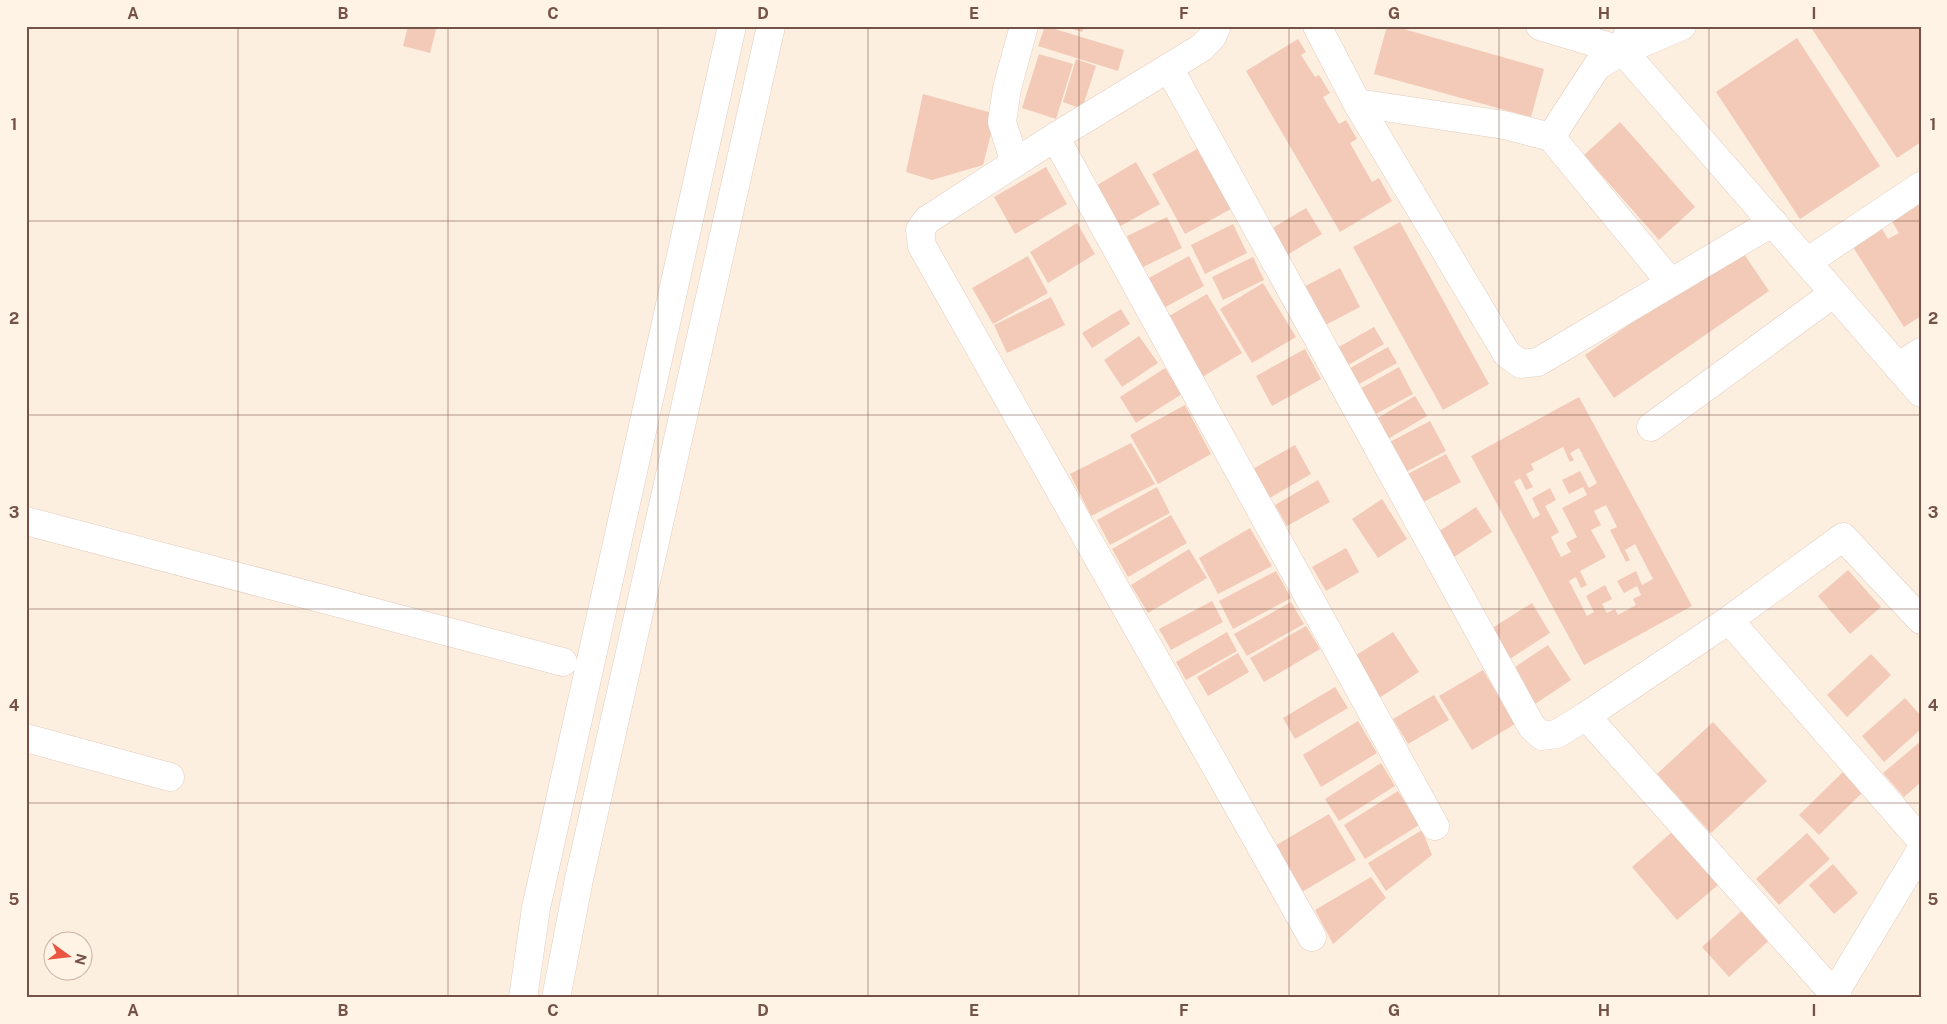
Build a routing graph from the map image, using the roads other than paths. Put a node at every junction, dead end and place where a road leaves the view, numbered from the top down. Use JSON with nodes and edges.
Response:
{"nodes":[{"id":1,"x":732,"y":26,"type":"edge"},
{"id":2,"x":771,"y":26,"type":"edge"},
{"id":3,"x":1024,"y":26,"type":"edge"},
{"id":4,"x":1217,"y":26,"type":"edge"},
{"id":5,"x":1318,"y":26,"type":"edge"},
{"id":6,"x":1540,"y":26,"type":"edge"},
{"id":7,"x":1682,"y":26,"type":"edge"},
{"id":8,"x":1627,"y":39,"type":"edge"},
{"id":9,"x":1169,"y":68,"type":"junction"},
{"id":10,"x":1357,"y":103,"type":"junction"},
{"id":11,"x":1054,"y":137,"type":"junction"},
{"id":12,"x":1551,"y":137,"type":"junction"},
{"id":13,"x":1015,"y":163,"type":"junction"},
{"id":14,"x":1921,"y":186,"type":"edge"},
{"id":15,"x":1773,"y":222,"type":"junction"},
{"id":16,"x":1807,"y":262,"type":"junction"},
{"id":17,"x":1671,"y":283,"type":"junction"},
{"id":18,"x":1834,"y":293,"type":"junction"},
{"id":19,"x":1921,"y":352,"type":"edge"},
{"id":20,"x":1898,"y":367,"type":"junction"},
{"id":21,"x":1921,"y":393,"type":"edge"},
{"id":22,"x":1651,"y":427,"type":"dead end"},
{"id":23,"x":26,"y":521,"type":"edge"},
{"id":24,"x":617,"y":538,"type":"junction"},
{"id":25,"x":653,"y":546,"type":"junction"},
{"id":26,"x":1729,"y":620,"type":"junction"},
{"id":27,"x":1921,"y":620,"type":"edge"},
{"id":28,"x":562,"y":662,"type":"dead end"},
{"id":29,"x":1586,"y":716,"type":"junction"},
{"id":30,"x":26,"y":738,"type":"edge"},
{"id":31,"x":170,"y":777,"type":"dead end"},
{"id":32,"x":1435,"y":826,"type":"dead end"},
{"id":33,"x":1921,"y":840,"type":"edge"},
{"id":34,"x":1921,"y":850,"type":"edge"},
{"id":35,"x":1312,"y":937,"type":"dead end"},
{"id":36,"x":1835,"y":997,"type":"edge"},
{"id":37,"x":523,"y":998,"type":"edge"},
{"id":38,"x":556,"y":998,"type":"edge"}],
"edges":[{"from":1,"to":24,"type":"street"},
{"from":2,"to":25,"type":"street"},
{"from":3,"to":13,"type":"street"},
{"from":4,"to":9,"type":"street"},
{"from":5,"to":10,"type":"street"},
{"from":6,"to":8,"type":"street"},
{"from":7,"to":8,"type":"street"},
{"from":8,"to":12,"type":"street"},
{"from":8,"to":15,"type":"street"},
{"from":9,"to":11,"type":"street"},
{"from":9,"to":29,"type":"street"},
{"from":10,"to":12,"type":"street"},
{"from":10,"to":17,"type":"street"},
{"from":11,"to":13,"type":"street"},
{"from":11,"to":32,"type":"street"},
{"from":12,"to":17,"type":"street"},
{"from":13,"to":35,"type":"street"},
{"from":14,"to":16,"type":"street"},
{"from":15,"to":16,"type":"street"},
{"from":15,"to":17,"type":"street"},
{"from":16,"to":18,"type":"street"},
{"from":18,"to":20,"type":"street"},
{"from":18,"to":22,"type":"street"},
{"from":19,"to":20,"type":"street"},
{"from":20,"to":21,"type":"street"},
{"from":23,"to":28,"type":"street"},
{"from":24,"to":25,"type":"street"},
{"from":24,"to":37,"type":"street"},
{"from":25,"to":38,"type":"street"},
{"from":26,"to":27,"type":"street"},
{"from":26,"to":29,"type":"street"},
{"from":26,"to":33,"type":"street"},
{"from":29,"to":36,"type":"street"},
{"from":30,"to":31,"type":"street"},
{"from":34,"to":36,"type":"street"}]}
